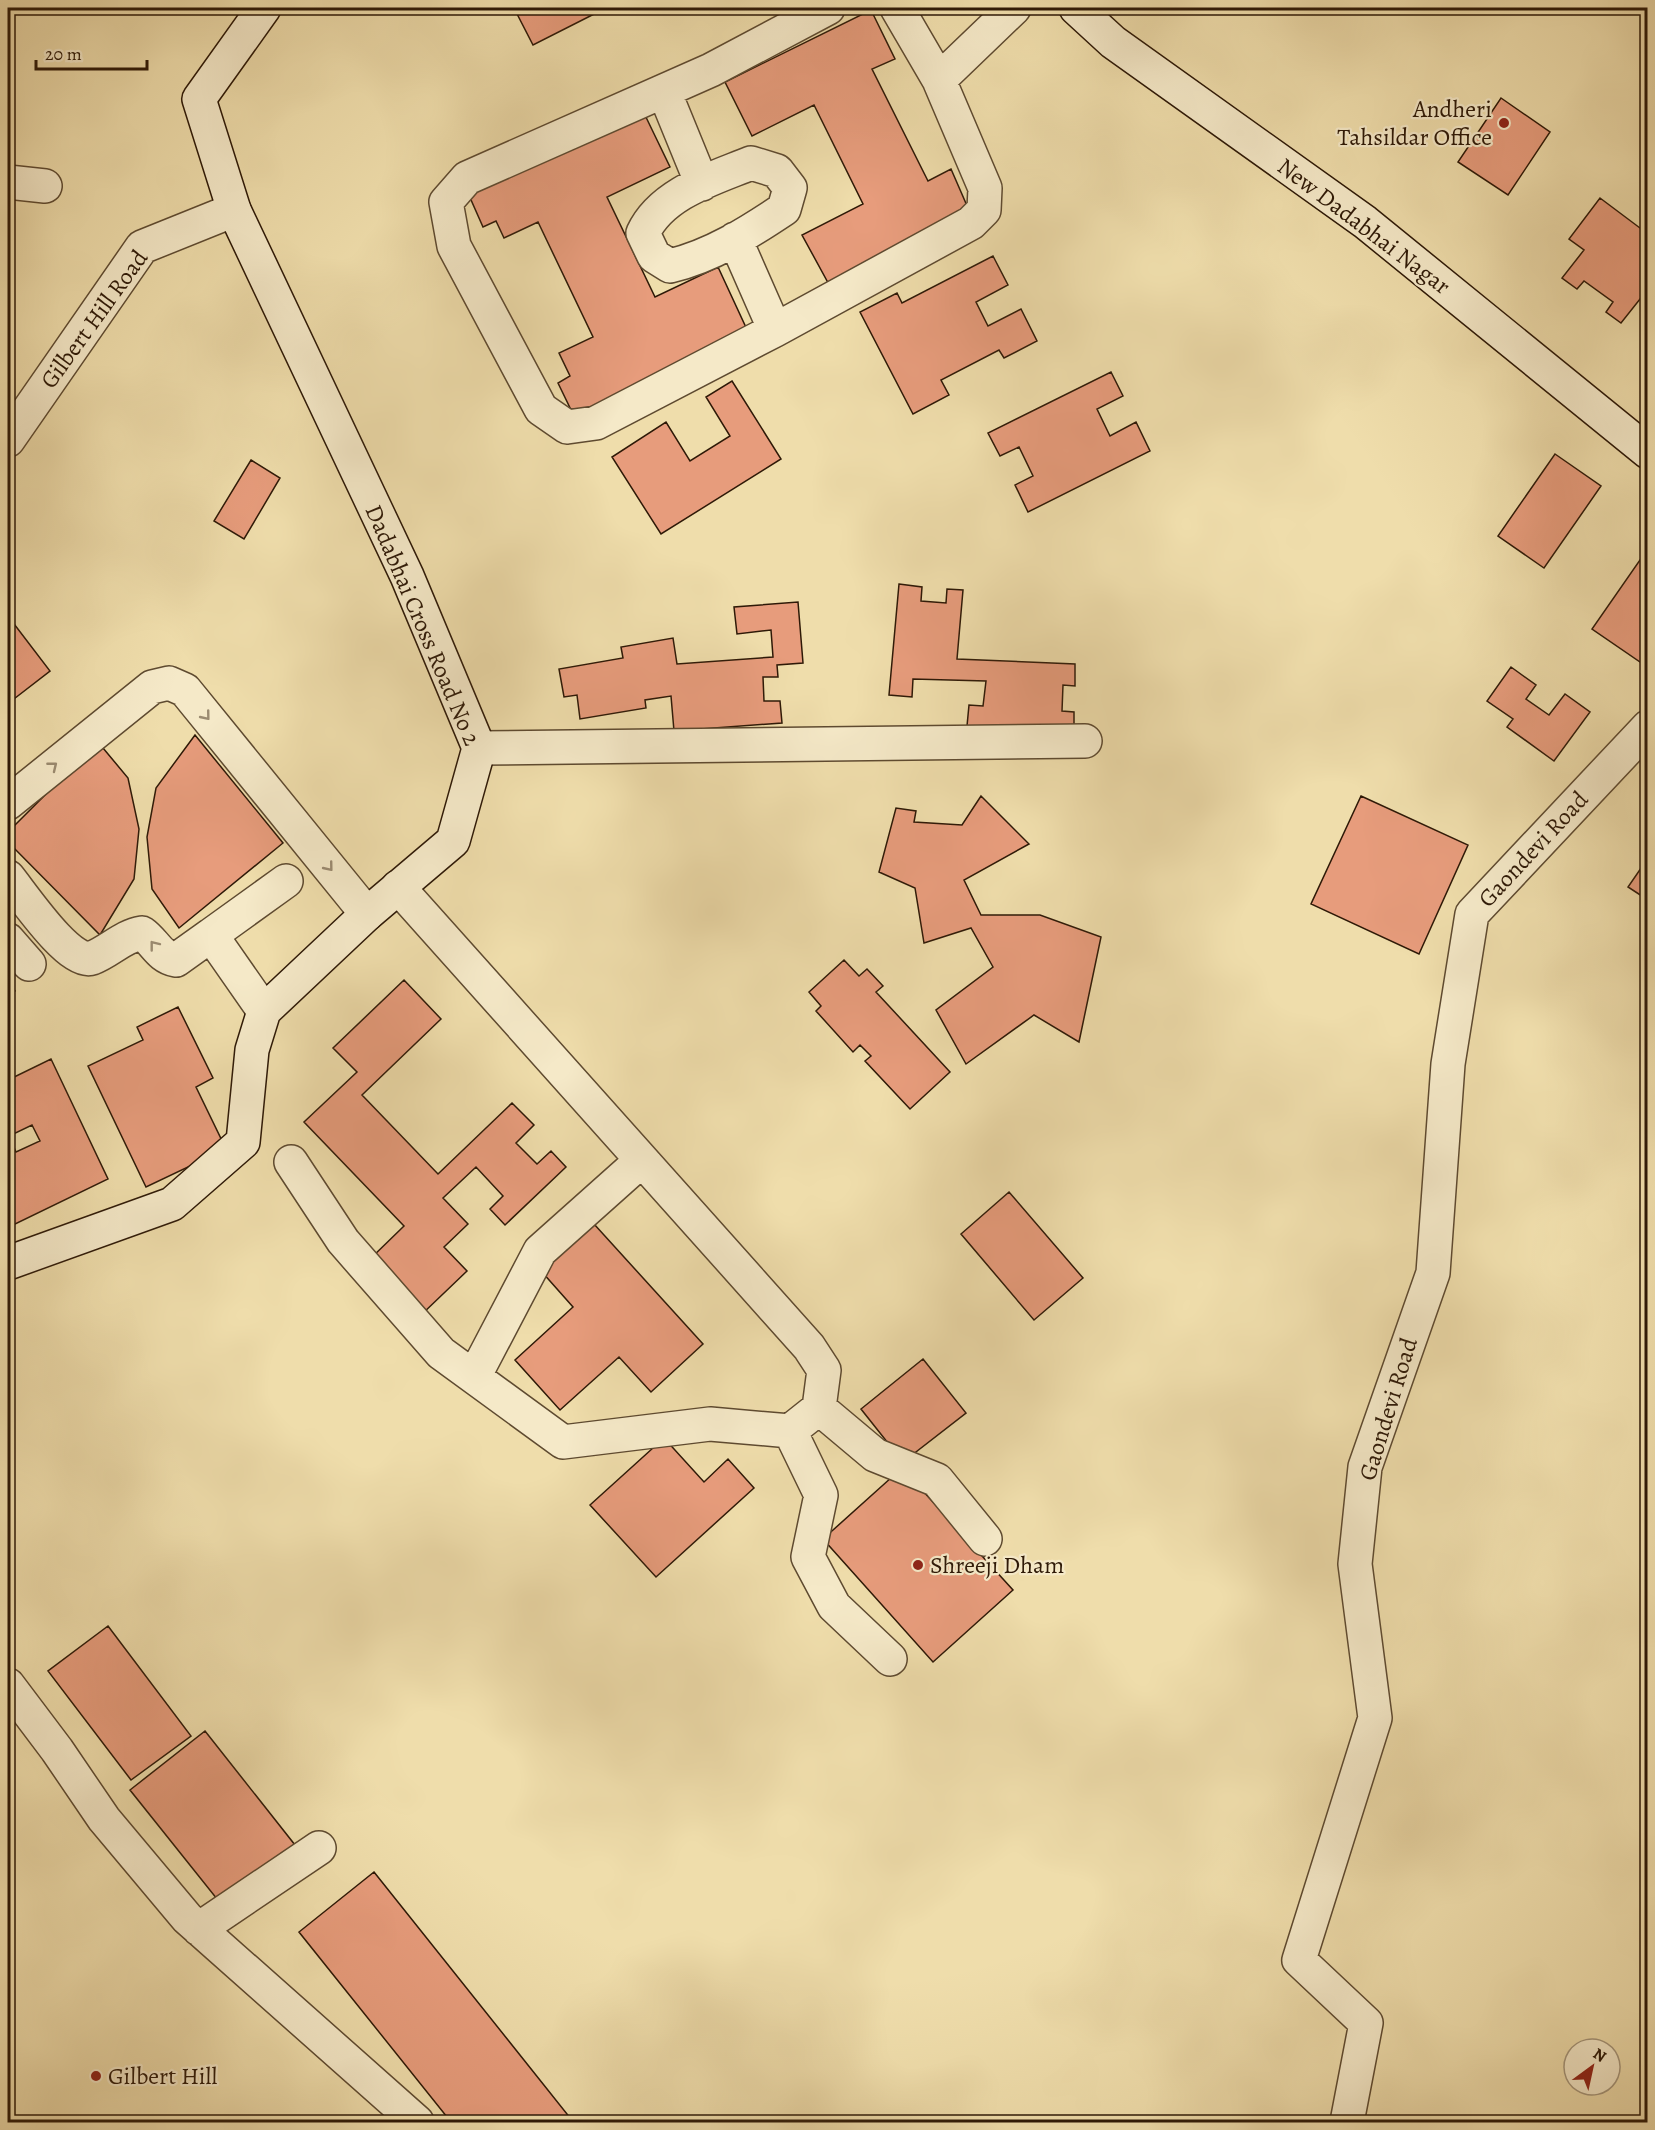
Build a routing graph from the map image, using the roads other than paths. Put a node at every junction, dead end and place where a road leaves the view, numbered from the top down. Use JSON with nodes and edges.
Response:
{"nodes":[{"id":1,"x":264,"y":8,"type":"edge"},
{"id":2,"x":828,"y":8,"type":"edge"},
{"id":3,"x":897,"y":8,"type":"edge"},
{"id":4,"x":1014,"y":8,"type":"edge"},
{"id":5,"x":1076,"y":8,"type":"edge"},
{"id":6,"x":939,"y":80,"type":"junction"},
{"id":7,"x":664,"y":92,"type":"junction"},
{"id":8,"x":8,"y":183,"type":"edge"},
{"id":9,"x":702,"y":184,"type":"junction"},
{"id":10,"x":45,"y":186,"type":"dead end"},
{"id":11,"x":234,"y":210,"type":"junction"},
{"id":12,"x":735,"y":239,"type":"junction"},
{"id":13,"x":775,"y":330,"type":"junction"},
{"id":14,"x":8,"y":440,"type":"edge"},
{"id":15,"x":1645,"y":445,"type":"edge"},
{"id":16,"x":1647,"y":727,"type":"edge"},
{"id":17,"x":1085,"y":741,"type":"dead end"},
{"id":18,"x":479,"y":748,"type":"junction"},
{"id":19,"x":8,"y":803,"type":"edge"},
{"id":20,"x":8,"y":877,"type":"edge"},
{"id":21,"x":286,"y":881,"type":"dead end"},
{"id":22,"x":398,"y":887,"type":"junction"},
{"id":23,"x":367,"y":914,"type":"junction"},
{"id":24,"x":211,"y":935,"type":"junction"},
{"id":25,"x":8,"y":940,"type":"edge"},
{"id":26,"x":243,"y":948,"type":"dead end"},
{"id":27,"x":29,"y":964,"type":"dead end"},
{"id":28,"x":270,"y":1005,"type":"junction"},
{"id":29,"x":642,"y":1160,"type":"junction"},
{"id":30,"x":291,"y":1162,"type":"dead end"},
{"id":31,"x":8,"y":1263,"type":"edge"},
{"id":32,"x":474,"y":1377,"type":"junction"},
{"id":33,"x":819,"y":1408,"type":"junction"},
{"id":34,"x":790,"y":1431,"type":"junction"},
{"id":35,"x":985,"y":1539,"type":"dead end"},
{"id":36,"x":890,"y":1659,"type":"dead end"},
{"id":37,"x":8,"y":1685,"type":"edge"},
{"id":38,"x":319,"y":1848,"type":"dead end"},
{"id":39,"x":199,"y":1929,"type":"junction"},
{"id":40,"x":417,"y":2122,"type":"edge"},
{"id":41,"x":1347,"y":2122,"type":"edge"}],
"edges":[{"from":1,"to":11,"type":"street","name":"Dadabhai Cross Road No 2"},
{"from":2,"to":7,"type":"street"},
{"from":3,"to":6,"type":"street"},
{"from":4,"to":6,"type":"street"},
{"from":5,"to":15,"type":"street","name":"New Dadabhai Nagar"},
{"from":6,"to":13,"type":"street"},
{"from":7,"to":9,"type":"street"},
{"from":7,"to":13,"type":"street"},
{"from":8,"to":10,"type":"street"},
{"from":9,"to":12,"type":"street"},
{"from":9,"to":12,"type":"street"},
{"from":11,"to":14,"type":"street","name":"Gilbert Hill Road"},
{"from":11,"to":18,"type":"street","name":"Dadabhai Cross Road No 2"},
{"from":12,"to":13,"type":"street"},
{"from":16,"to":41,"type":"street","name":"Gaondevi Road"},
{"from":17,"to":18,"type":"street"},
{"from":18,"to":22,"type":"street","name":"Dadabhai Cross Road No 2"},
{"from":19,"to":23,"type":"street","one_way":true},
{"from":24,"to":20,"type":"street","one_way":true},
{"from":21,"to":24,"type":"street"},
{"from":22,"to":23,"type":"street","name":"Dadabhai Cross Road No 2"},
{"from":22,"to":29,"type":"street"},
{"from":23,"to":28,"type":"street","name":"Dadabhai Cross Road No 2"},
{"from":24,"to":28,"type":"street"},
{"from":25,"to":27,"type":"street"},
{"from":26,"to":28,"type":"street"},
{"from":28,"to":31,"type":"street","name":"Dadabhai Cross Road No 2"},
{"from":29,"to":32,"type":"street"},
{"from":29,"to":33,"type":"street"},
{"from":30,"to":32,"type":"street"},
{"from":32,"to":34,"type":"street"},
{"from":33,"to":34,"type":"street"},
{"from":33,"to":35,"type":"street"},
{"from":34,"to":36,"type":"street"},
{"from":37,"to":39,"type":"street"},
{"from":38,"to":39,"type":"street"},
{"from":39,"to":40,"type":"street"}]}
